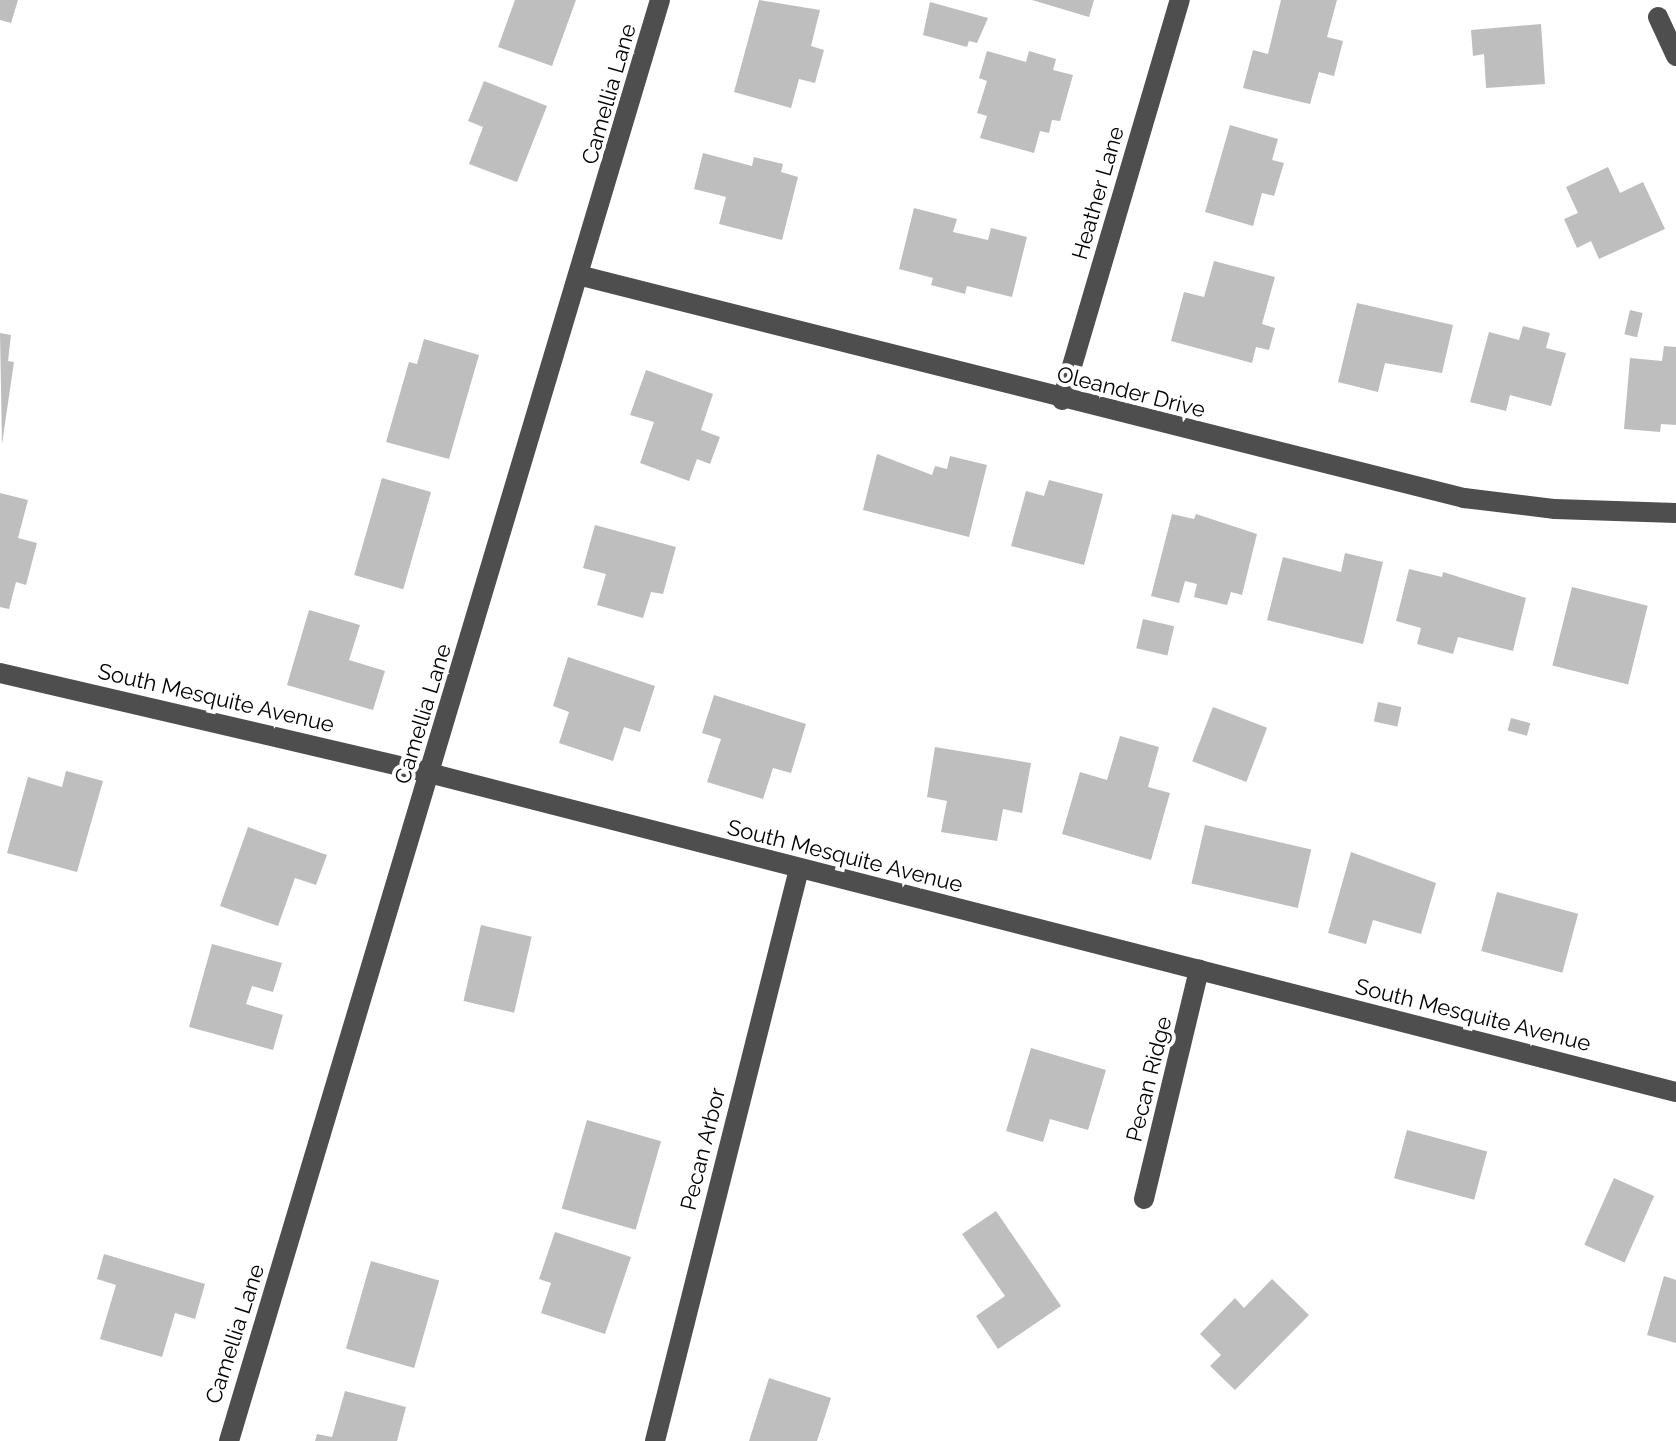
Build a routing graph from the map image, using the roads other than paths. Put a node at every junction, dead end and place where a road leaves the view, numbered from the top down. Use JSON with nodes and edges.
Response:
{"nodes":[{"id":1,"x":660,"y":0,"type":"edge"},
{"id":2,"x":1180,"y":0,"type":"edge"},
{"id":3,"x":1658,"y":17,"type":"dead end"},
{"id":4,"x":1676,"y":56,"type":"edge"},
{"id":5,"x":582,"y":276,"type":"junction"},
{"id":6,"x":1062,"y":400,"type":"junction"},
{"id":7,"x":1676,"y":513,"type":"edge"},
{"id":8,"x":0,"y":673,"type":"edge"},
{"id":9,"x":429,"y":773,"type":"junction"},
{"id":10,"x":799,"y":869,"type":"junction"},
{"id":11,"x":1199,"y":970,"type":"junction"},
{"id":12,"x":1676,"y":1092,"type":"edge"},
{"id":13,"x":1144,"y":1199,"type":"dead end"},
{"id":14,"x":229,"y":1441,"type":"edge"},
{"id":15,"x":655,"y":1441,"type":"edge"}],
"edges":[{"from":1,"to":5,"type":"street","name":"Camellia Lane"},
{"from":2,"to":6,"type":"street","name":"Heather Lane"},
{"from":3,"to":4,"type":"street"},
{"from":5,"to":6,"type":"street","name":"Oleander Drive"},
{"from":5,"to":9,"type":"street","name":"Camellia Lane"},
{"from":6,"to":7,"type":"street","name":"Oleander Drive"},
{"from":8,"to":9,"type":"street","name":"South Mesquite Avenue"},
{"from":9,"to":10,"type":"street","name":"South Mesquite Avenue"},
{"from":9,"to":14,"type":"street","name":"Camellia Lane"},
{"from":10,"to":11,"type":"street","name":"South Mesquite Avenue"},
{"from":10,"to":15,"type":"street","name":"Pecan Arbor"},
{"from":11,"to":12,"type":"street","name":"South Mesquite Avenue"},
{"from":11,"to":13,"type":"street","name":"Pecan Ridge"}]}
